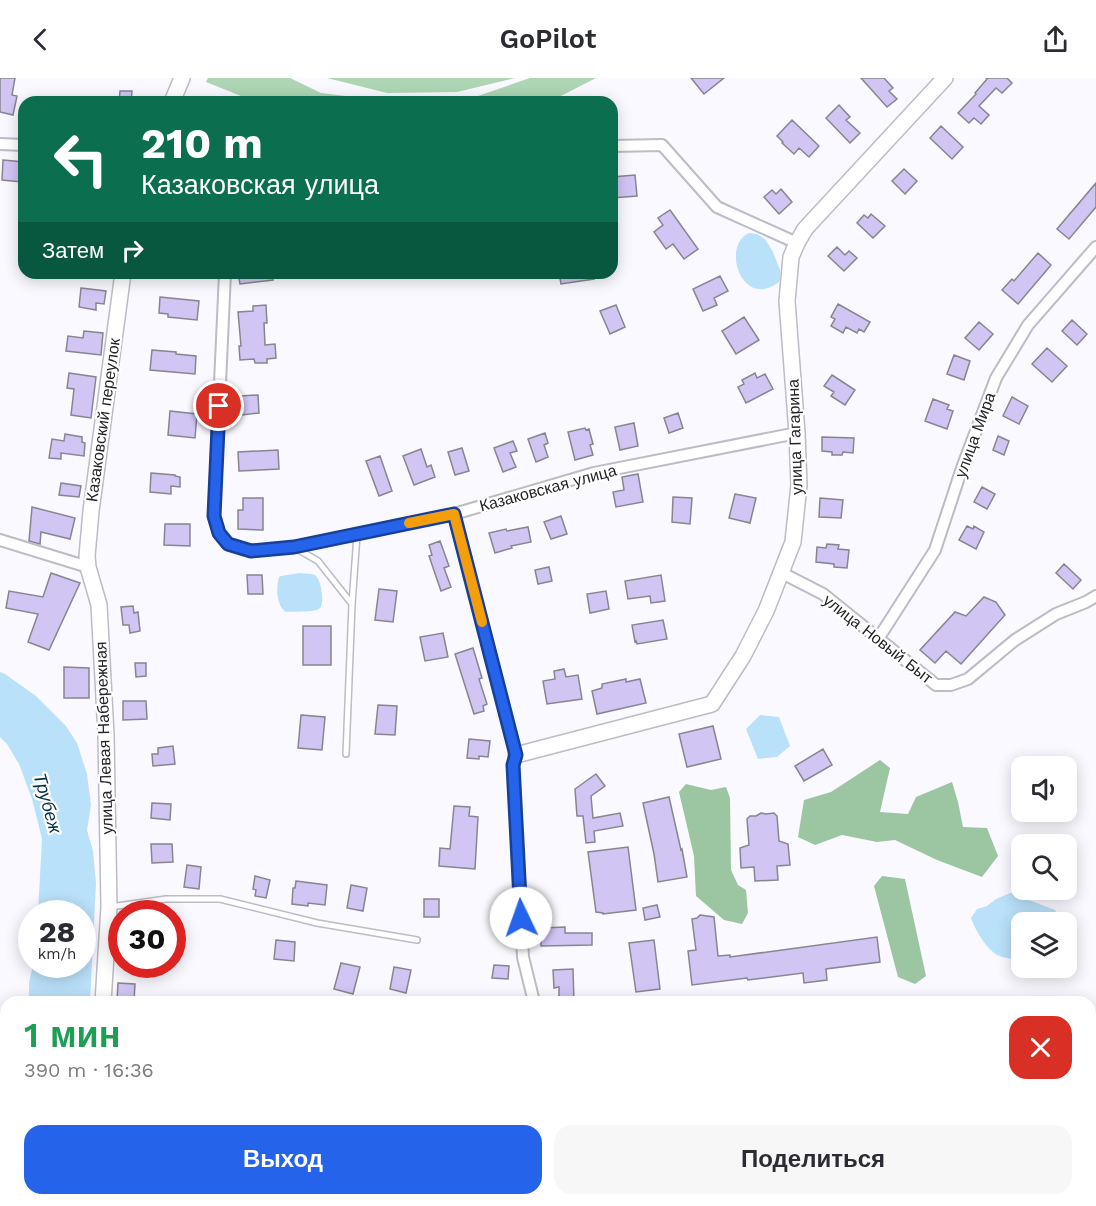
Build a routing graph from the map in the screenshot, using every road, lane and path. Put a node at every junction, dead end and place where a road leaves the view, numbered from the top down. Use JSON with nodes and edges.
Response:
{"nodes":[{"id":1,"x":182,"y":78,"type":"edge"},
{"id":2,"x":945,"y":78,"type":"edge"},
{"id":3,"x":174,"y":96,"type":"edge"},
{"id":4,"x":0,"y":144,"type":"edge"},
{"id":5,"x":18,"y":145,"type":"edge"},
{"id":6,"x":618,"y":146,"type":"edge"},
{"id":7,"x":797,"y":243,"type":"junction"},
{"id":8,"x":1096,"y":247,"type":"edge"},
{"id":9,"x":122,"y":279,"type":"edge"},
{"id":10,"x":225,"y":279,"type":"edge"},
{"id":11,"x":797,"y":433,"type":"junction"},
{"id":12,"x":454,"y":514,"type":"junction"},
{"id":13,"x":357,"y":533,"type":"junction"},
{"id":14,"x":0,"y":540,"type":"edge"},
{"id":15,"x":294,"y":547,"type":"junction"},
{"id":16,"x":88,"y":567,"type":"junction"},
{"id":17,"x":782,"y":573,"type":"junction"},
{"id":18,"x":1096,"y":596,"type":"edge"},
{"id":19,"x":352,"y":604,"type":"junction"},
{"id":20,"x":878,"y":639,"type":"junction"},
{"id":21,"x":346,"y":754,"type":"dead end"},
{"id":22,"x":516,"y":755,"type":"junction"},
{"id":23,"x":109,"y":900,"type":"edge"},
{"id":24,"x":159,"y":900,"type":"edge"},
{"id":25,"x":108,"y":926,"type":"edge"},
{"id":26,"x":417,"y":940,"type":"dead end"},
{"id":27,"x":104,"y":996,"type":"edge"},
{"id":28,"x":533,"y":996,"type":"edge"}],
"edges":[{"from":1,"to":3,"type":"street"},
{"from":2,"to":7,"type":"street","name":"улица Гагарина"},
{"from":4,"to":5,"type":"street"},
{"from":6,"to":7,"type":"street"},
{"from":7,"to":11,"type":"street","name":"улица Гагарина"},
{"from":8,"to":20,"type":"street","name":"улица Мира"},
{"from":9,"to":16,"type":"street","name":"Казаковский переулок"},
{"from":10,"to":15,"type":"street","name":"Казаковская улица"},
{"from":11,"to":12,"type":"street","name":"Казаковская улица"},
{"from":11,"to":17,"type":"street","name":"улица Гагарина"},
{"from":12,"to":13,"type":"street","name":"Казаковская улица"},
{"from":12,"to":22,"type":"street"},
{"from":13,"to":15,"type":"street","name":"Казаковская улица"},
{"from":13,"to":19,"type":"lane"},
{"from":14,"to":16,"type":"street"},
{"from":15,"to":19,"type":"lane"},
{"from":16,"to":23,"type":"street","name":"улица Левая Набережная"},
{"from":17,"to":20,"type":"street","name":"улица Новый Быт"},
{"from":17,"to":22,"type":"street","name":"улица Гагарина"},
{"from":18,"to":20,"type":"street","name":"улица Новый Быт"},
{"from":19,"to":21,"type":"lane"},
{"from":22,"to":28,"type":"street"},
{"from":24,"to":26,"type":"lane"},
{"from":25,"to":27,"type":"street","name":"улица Левая Набережная"}]}
